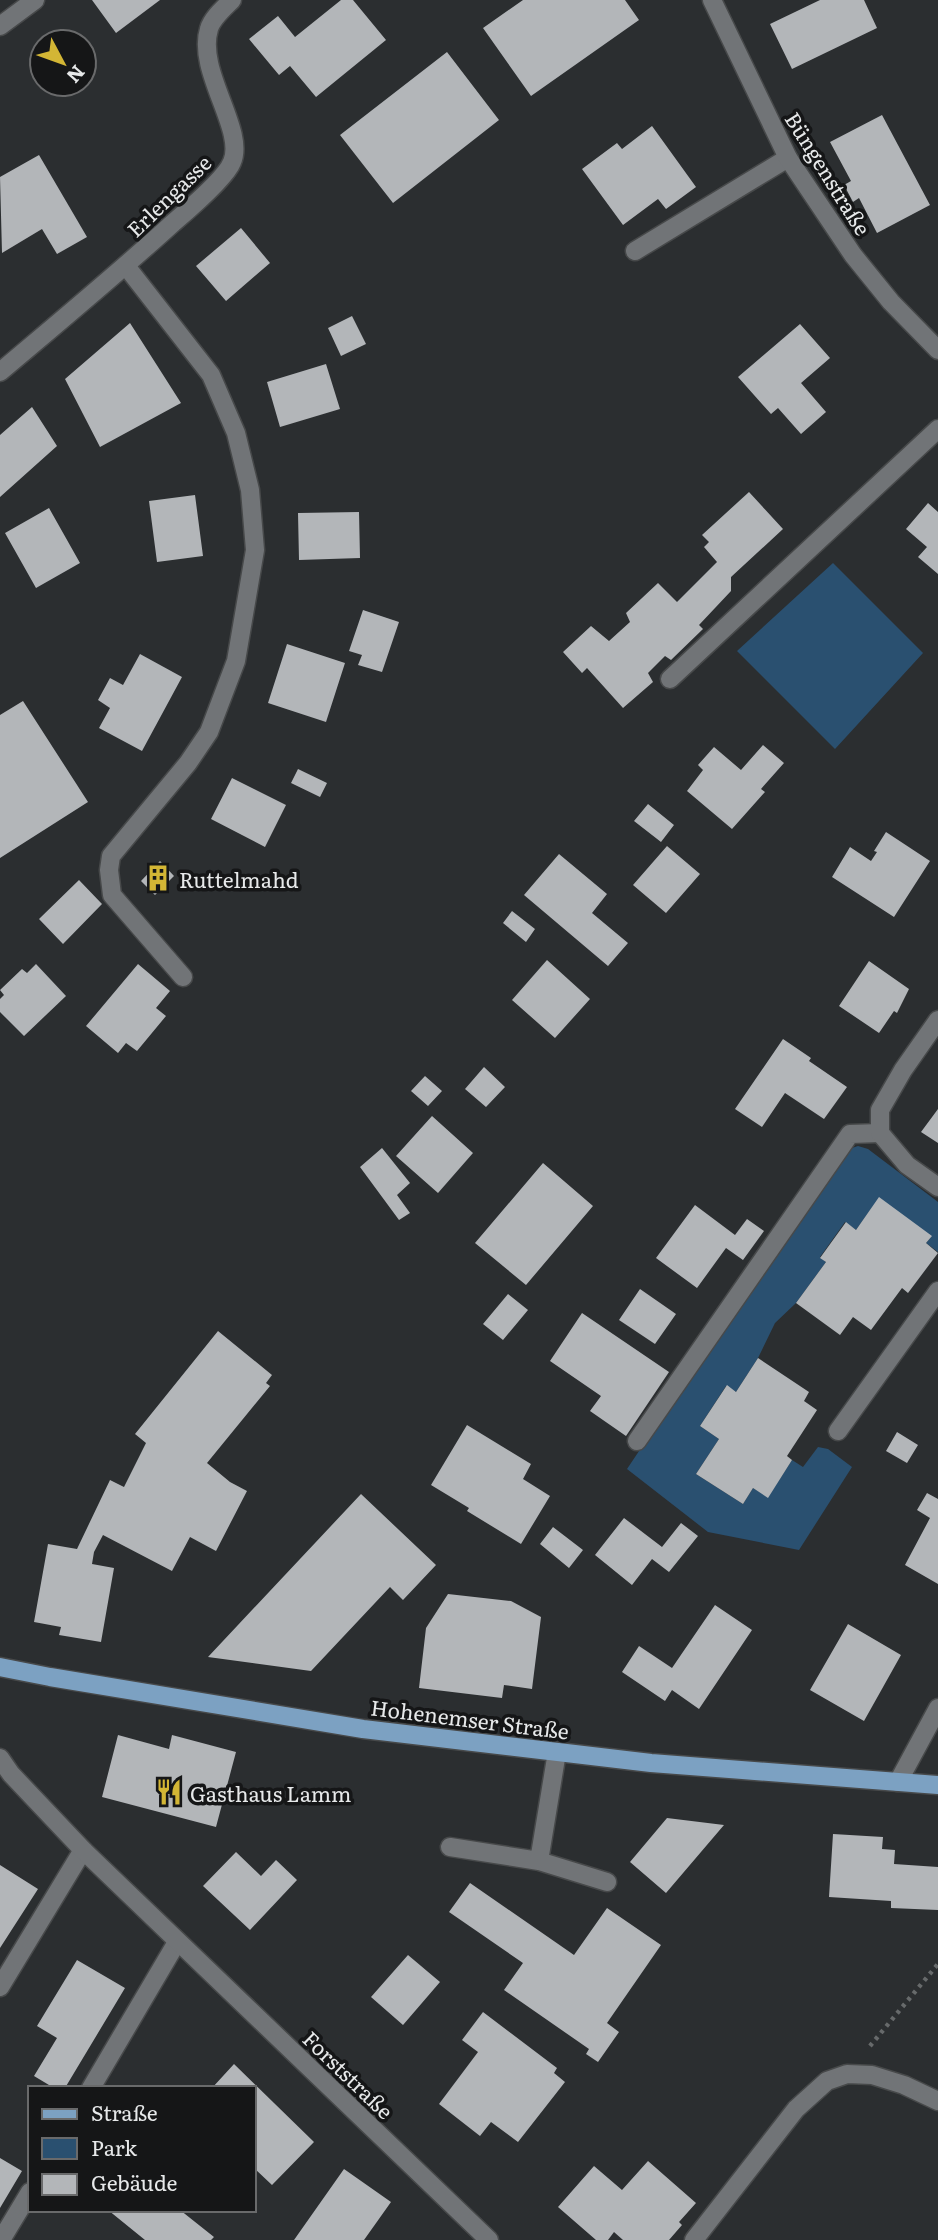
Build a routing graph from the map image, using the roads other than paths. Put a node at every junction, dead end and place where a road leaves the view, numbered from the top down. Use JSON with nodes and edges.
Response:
{"nodes":[{"id":1,"x":35,"y":0,"type":"edge"},
{"id":2,"x":712,"y":0,"type":"edge"},
{"id":3,"x":223,"y":3,"type":"edge"},
{"id":4,"x":0,"y":26,"type":"edge"},
{"id":5,"x":788,"y":158,"type":"junction"},
{"id":6,"x":635,"y":251,"type":"dead end"},
{"id":7,"x":126,"y":266,"type":"junction"},
{"id":8,"x":938,"y":350,"type":"edge"},
{"id":9,"x":0,"y":372,"type":"edge"},
{"id":10,"x":938,"y":429,"type":"edge"},
{"id":11,"x":670,"y":679,"type":"dead end"},
{"id":12,"x":183,"y":977,"type":"dead end"},
{"id":13,"x":938,"y":1020,"type":"edge"},
{"id":14,"x":880,"y":1133,"type":"junction"},
{"id":15,"x":938,"y":1187,"type":"edge"},
{"id":16,"x":938,"y":1291,"type":"edge"},
{"id":17,"x":838,"y":1431,"type":"dead end"},
{"id":18,"x":637,"y":1440,"type":"dead end"},
{"id":19,"x":0,"y":1667,"type":"edge"},
{"id":20,"x":938,"y":1708,"type":"edge"},
{"id":21,"x":558,"y":1752,"type":"junction"},
{"id":22,"x":0,"y":1758,"type":"edge"},
{"id":23,"x":898,"y":1782,"type":"junction"},
{"id":24,"x":938,"y":1785,"type":"edge"},
{"id":25,"x":450,"y":1847,"type":"dead end"},
{"id":26,"x":83,"y":1850,"type":"junction"},
{"id":27,"x":539,"y":1861,"type":"junction"},
{"id":28,"x":607,"y":1882,"type":"dead end"},
{"id":29,"x":177,"y":1942,"type":"junction"},
{"id":30,"x":0,"y":1987,"type":"edge"},
{"id":31,"x":92,"y":2086,"type":"edge"},
{"id":32,"x":938,"y":2101,"type":"edge"},
{"id":33,"x":28,"y":2195,"type":"edge"},
{"id":34,"x":1,"y":2240,"type":"edge"},
{"id":35,"x":489,"y":2240,"type":"edge"},
{"id":36,"x":694,"y":2240,"type":"edge"}],
"edges":[{"from":1,"to":4,"type":"street"},
{"from":2,"to":5,"type":"street","name":"Büngenstraße"},
{"from":3,"to":7,"type":"street","name":"Erlengasse"},
{"from":5,"to":6,"type":"street"},
{"from":5,"to":8,"type":"street","name":"Büngenstraße"},
{"from":7,"to":9,"type":"street","name":"Erlengasse"},
{"from":7,"to":12,"type":"street"},
{"from":10,"to":11,"type":"street"},
{"from":13,"to":14,"type":"street"},
{"from":14,"to":15,"type":"street"},
{"from":14,"to":18,"type":"street"},
{"from":16,"to":17,"type":"street"},
{"from":19,"to":21,"type":"main road","name":"Hohenemser Straße"},
{"from":20,"to":23,"type":"street"},
{"from":21,"to":23,"type":"main road","name":"Hohenemser Straße"},
{"from":21,"to":27,"type":"street"},
{"from":22,"to":26,"type":"street","name":"Forststraße"},
{"from":23,"to":24,"type":"main road","name":"Hohenemser Straße"},
{"from":25,"to":27,"type":"street"},
{"from":26,"to":29,"type":"street","name":"Forststraße"},
{"from":26,"to":30,"type":"street"},
{"from":27,"to":28,"type":"street"},
{"from":29,"to":31,"type":"street"},
{"from":29,"to":35,"type":"street","name":"Forststraße"},
{"from":32,"to":36,"type":"street"},
{"from":33,"to":34,"type":"street"}]}
